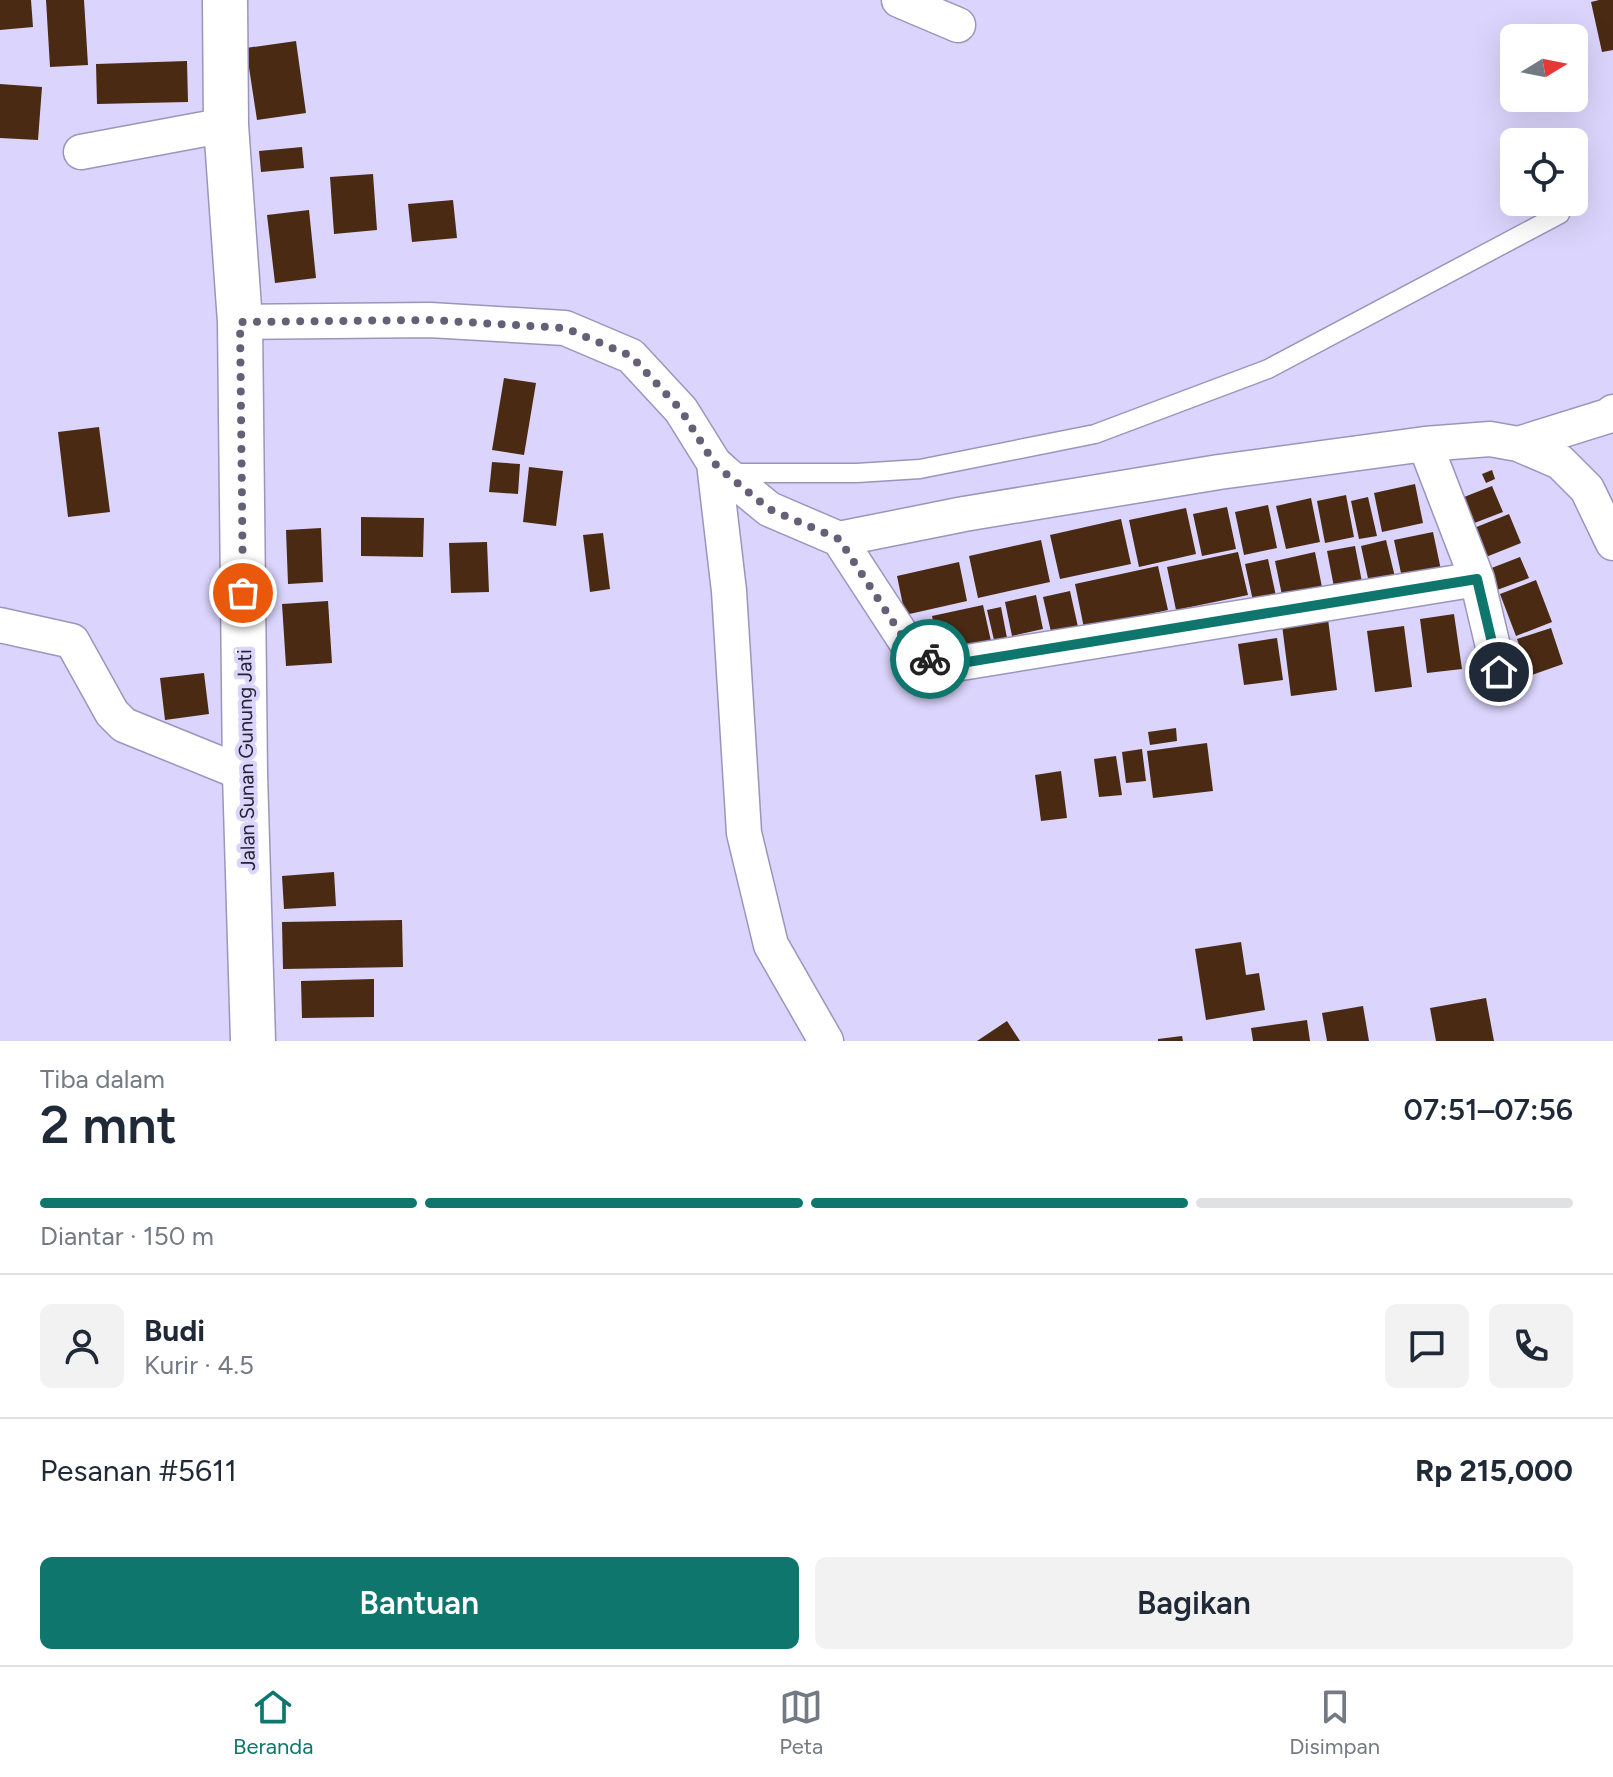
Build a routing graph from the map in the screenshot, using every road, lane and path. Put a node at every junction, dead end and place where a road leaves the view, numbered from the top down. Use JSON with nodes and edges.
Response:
{"nodes":[{"id":1,"x":225,"y":0,"type":"edge"},
{"id":2,"x":899,"y":0,"type":"edge"},
{"id":3,"x":958,"y":25,"type":"dead end"},
{"id":4,"x":226,"y":125,"type":"junction"},
{"id":5,"x":81,"y":152,"type":"dead end"},
{"id":6,"x":1556,"y":216,"type":"edge"},
{"id":7,"x":240,"y":322,"type":"junction"},
{"id":8,"x":1611,"y":415,"type":"edge"},
{"id":9,"x":1425,"y":444,"type":"junction"},
{"id":10,"x":1518,"y":444,"type":"junction"},
{"id":11,"x":720,"y":468,"type":"junction"},
{"id":12,"x":839,"y":539,"type":"junction"},
{"id":13,"x":1613,"y":543,"type":"edge"},
{"id":14,"x":1477,"y":579,"type":"junction"},
{"id":15,"x":0,"y":625,"type":"edge"},
{"id":16,"x":1499,"y":672,"type":"dead end"},
{"id":17,"x":245,"y":774,"type":"junction"},
{"id":18,"x":253,"y":1041,"type":"edge"},
{"id":19,"x":826,"y":1041,"type":"edge"}],
"edges":[{"from":1,"to":4,"type":"street","name":"Jalan Sunan Gunung Jati"},
{"from":2,"to":3,"type":"street"},
{"from":4,"to":5,"type":"street"},
{"from":4,"to":7,"type":"street","name":"Jalan Sunan Gunung Jati"},
{"from":6,"to":11,"type":"lane"},
{"from":7,"to":11,"type":"street"},
{"from":7,"to":17,"type":"street","name":"Jalan Sunan Gunung Jati"},
{"from":8,"to":10,"type":"street"},
{"from":9,"to":10,"type":"street"},
{"from":9,"to":12,"type":"street"},
{"from":9,"to":14,"type":"street"},
{"from":10,"to":13,"type":"street"},
{"from":11,"to":12,"type":"street"},
{"from":11,"to":19,"type":"street"},
{"from":12,"to":14,"type":"street"},
{"from":14,"to":16,"type":"street"},
{"from":15,"to":17,"type":"street"},
{"from":17,"to":18,"type":"street","name":"Jalan Sunan Gunung Jati"}]}
